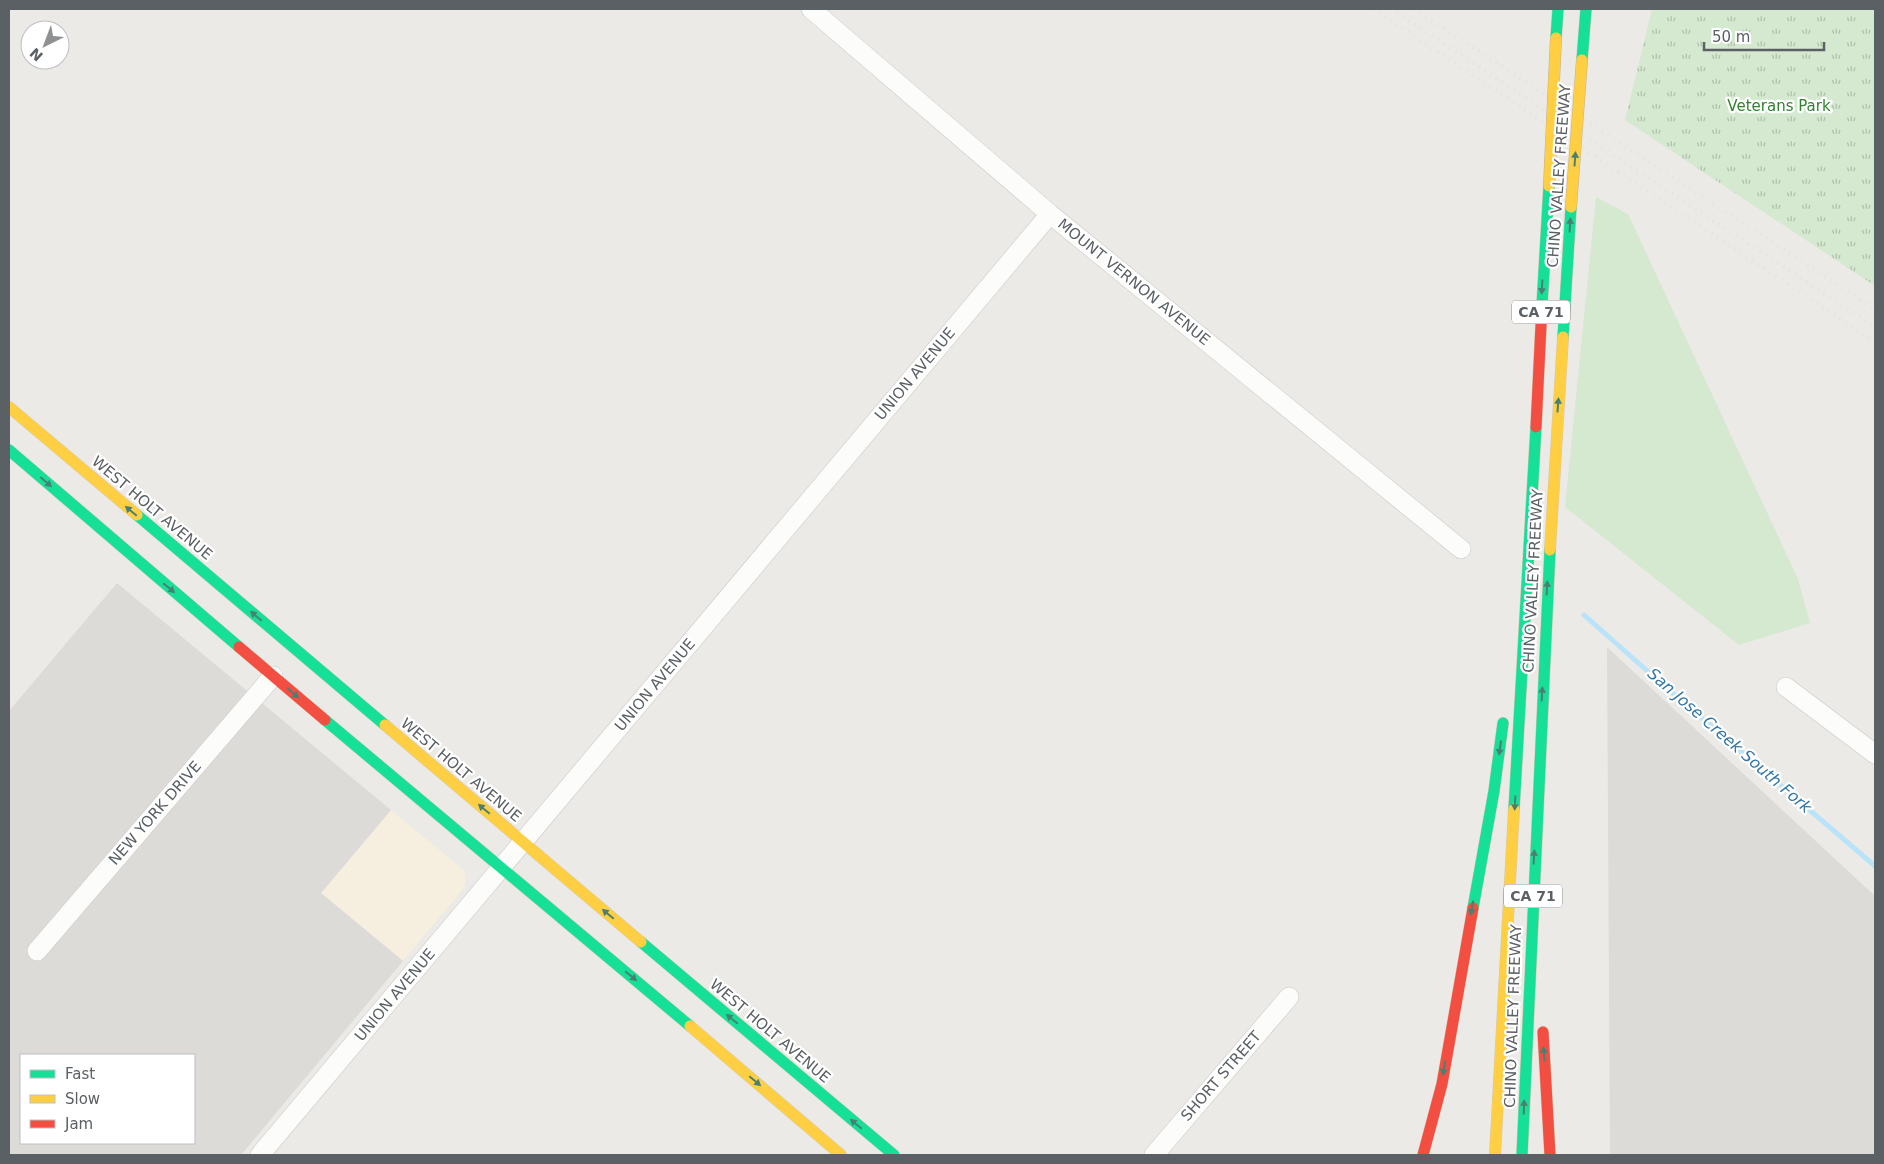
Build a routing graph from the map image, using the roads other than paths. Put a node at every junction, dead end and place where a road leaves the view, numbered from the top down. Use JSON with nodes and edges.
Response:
{"nodes":[{"id":1,"x":812,"y":9,"type":"edge"},
{"id":2,"x":1558,"y":9,"type":"edge"},
{"id":3,"x":1586,"y":9,"type":"edge"},
{"id":4,"x":1591,"y":9,"type":"edge"},
{"id":5,"x":1585,"y":27,"type":"junction"},
{"id":6,"x":1050,"y":214,"type":"junction"},
{"id":7,"x":9,"y":407,"type":"edge"},
{"id":8,"x":9,"y":450,"type":"edge"},
{"id":9,"x":1461,"y":549,"type":"dead end"},
{"id":10,"x":1522,"y":649,"type":"junction"},
{"id":11,"x":272,"y":676,"type":"junction"},
{"id":12,"x":1786,"y":688,"type":"dead end"},
{"id":13,"x":1875,"y":754,"type":"edge"},
{"id":14,"x":523,"y":842,"type":"junction"},
{"id":15,"x":501,"y":869,"type":"junction"},
{"id":16,"x":1533,"y":882,"type":"junction"},
{"id":17,"x":37,"y":951,"type":"dead end"},
{"id":18,"x":1289,"y":997,"type":"dead end"},
{"id":19,"x":260,"y":1155,"type":"edge"},
{"id":20,"x":842,"y":1155,"type":"edge"},
{"id":21,"x":894,"y":1155,"type":"edge"},
{"id":22,"x":1154,"y":1155,"type":"edge"},
{"id":23,"x":1423,"y":1155,"type":"edge"},
{"id":24,"x":1495,"y":1155,"type":"edge"},
{"id":25,"x":1522,"y":1155,"type":"edge"},
{"id":26,"x":1550,"y":1155,"type":"edge"}],
"edges":[{"from":1,"to":6,"type":"street","name":"MOUNT VERNON AVENUE"},
{"from":2,"to":10,"type":"main road","name":"CHINO VALLEY FREEWAY","number":"CA 71","one_way":true,"bridge":true},
{"from":3,"to":5,"type":"main road","name":"CHINO VALLEY FREEWAY","number":"CA 71"},
{"from":4,"to":5,"type":"main road"},
{"from":16,"to":5,"type":"main road","name":"CHINO VALLEY FREEWAY","number":"CA 71","one_way":true,"bridge":true},
{"from":6,"to":9,"type":"street","name":"MOUNT VERNON AVENUE"},
{"from":6,"to":14,"type":"street","name":"UNION AVENUE"},
{"from":14,"to":7,"type":"main road","name":"WEST HOLT AVENUE","one_way":true},
{"from":8,"to":11,"type":"main road","one_way":true},
{"from":10,"to":23,"type":"main road","one_way":true},
{"from":10,"to":24,"type":"main road","name":"CHINO VALLEY FREEWAY","number":"CA 71","one_way":true},
{"from":11,"to":15,"type":"main road","one_way":true},
{"from":11,"to":17,"type":"street","name":"NEW YORK DRIVE"},
{"from":12,"to":13,"type":"street"},
{"from":14,"to":15,"type":"street","name":"UNION AVENUE"},
{"from":21,"to":14,"type":"main road","name":"WEST HOLT AVENUE","one_way":true},
{"from":15,"to":19,"type":"street","name":"UNION AVENUE"},
{"from":15,"to":20,"type":"main road","one_way":true},
{"from":25,"to":16,"type":"main road","name":"CHINO VALLEY FREEWAY","number":"CA 71","one_way":true},
{"from":26,"to":16,"type":"main road","one_way":true},
{"from":18,"to":22,"type":"street","name":"SHORT STREET"}]}
